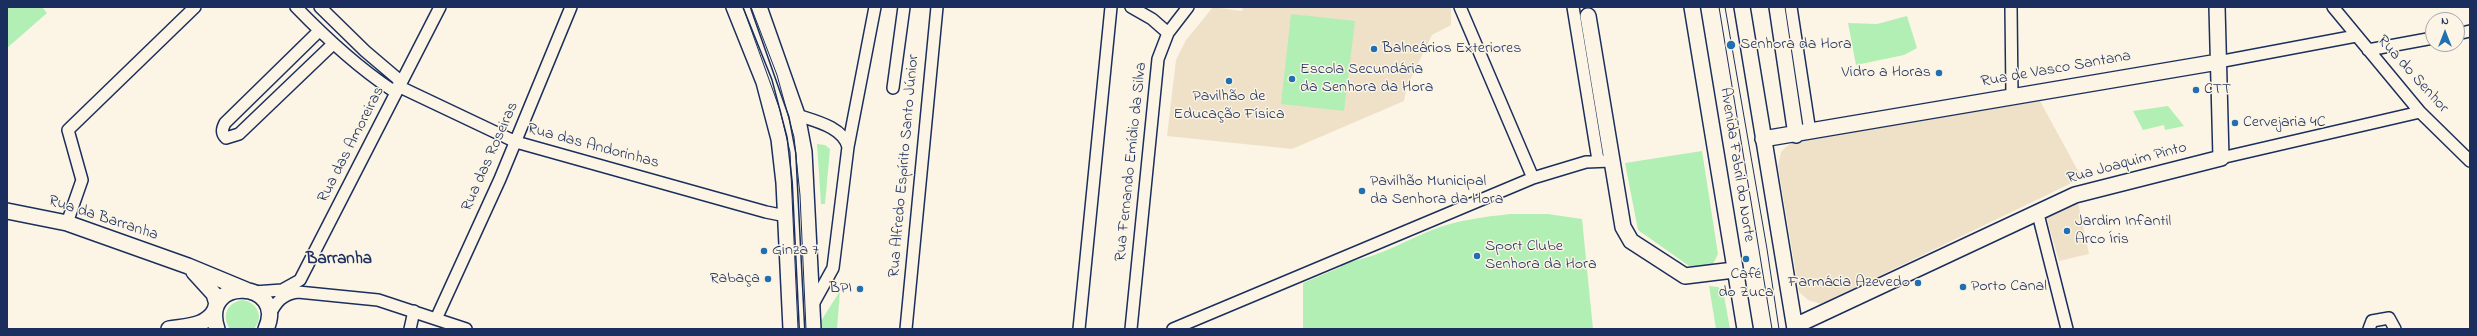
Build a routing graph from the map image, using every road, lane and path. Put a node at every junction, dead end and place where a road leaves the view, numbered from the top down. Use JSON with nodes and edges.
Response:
{"nodes":[{"id":1,"x":195,"y":7,"type":"edge"},
{"id":2,"x":296,"y":7,"type":"edge"},
{"id":3,"x":320,"y":7,"type":"edge"},
{"id":4,"x":440,"y":7,"type":"edge"},
{"id":5,"x":571,"y":7,"type":"edge"},
{"id":6,"x":734,"y":7,"type":"edge"},
{"id":7,"x":759,"y":7,"type":"edge"},
{"id":8,"x":875,"y":7,"type":"edge"},
{"id":9,"x":904,"y":7,"type":"edge"},
{"id":10,"x":937,"y":7,"type":"edge"},
{"id":11,"x":1111,"y":7,"type":"edge"},
{"id":12,"x":1131,"y":7,"type":"edge"},
{"id":13,"x":1188,"y":7,"type":"edge"},
{"id":14,"x":1460,"y":7,"type":"edge"},
{"id":15,"x":1573,"y":7,"type":"edge"},
{"id":16,"x":1692,"y":7,"type":"edge"},
{"id":17,"x":1742,"y":7,"type":"edge"},
{"id":18,"x":1777,"y":7,"type":"edge"},
{"id":19,"x":1791,"y":7,"type":"edge"},
{"id":20,"x":2011,"y":7,"type":"edge"},
{"id":21,"x":2217,"y":7,"type":"edge"},
{"id":22,"x":2334,"y":7,"type":"edge"},
{"id":23,"x":1588,"y":16,"type":"dead end"},
{"id":24,"x":319,"y":31,"type":"junction"},
{"id":25,"x":1168,"y":32,"type":"junction"},
{"id":26,"x":2356,"y":36,"type":"junction"},
{"id":27,"x":2425,"y":39,"type":"edge"},
{"id":28,"x":332,"y":45,"type":"junction"},
{"id":29,"x":2368,"y":50,"type":"junction"},
{"id":30,"x":2218,"y":62,"type":"junction"},
{"id":31,"x":400,"y":87,"type":"junction"},
{"id":32,"x":893,"y":88,"type":"dead end"},
{"id":33,"x":2012,"y":96,"type":"junction"},
{"id":34,"x":2420,"y":112,"type":"junction"},
{"id":35,"x":797,"y":115,"type":"junction"},
{"id":36,"x":774,"y":118,"type":"junction"},
{"id":37,"x":1804,"y":133,"type":"junction"},
{"id":38,"x":1763,"y":140,"type":"junction"},
{"id":39,"x":516,"y":142,"type":"junction"},
{"id":40,"x":848,"y":147,"type":"junction"},
{"id":41,"x":2221,"y":158,"type":"junction"},
{"id":42,"x":1604,"y":160,"type":"junction"},
{"id":43,"x":2470,"y":162,"type":"edge"},
{"id":44,"x":1533,"y":178,"type":"junction"},
{"id":45,"x":7,"y":211,"type":"edge"},
{"id":46,"x":2038,"y":214,"type":"junction"},
{"id":47,"x":786,"y":216,"type":"junction"},
{"id":48,"x":67,"y":223,"type":"junction"},
{"id":49,"x":188,"y":266,"type":"junction"},
{"id":50,"x":1734,"y":270,"type":"junction"},
{"id":51,"x":282,"y":290,"type":"joint"},
{"id":52,"x":250,"y":291,"type":"junction"},
{"id":53,"x":216,"y":307,"type":"junction"},
{"id":54,"x":812,"y":307,"type":"junction"},
{"id":55,"x":414,"y":311,"type":"junction"},
{"id":56,"x":436,"y":319,"type":"junction"},
{"id":57,"x":269,"y":324,"type":"edge"},
{"id":58,"x":1795,"y":327,"type":"edge"},
{"id":59,"x":412,"y":328,"type":"edge"},
{"id":60,"x":169,"y":329,"type":"edge"},
{"id":61,"x":217,"y":329,"type":"edge"},
{"id":62,"x":466,"y":329,"type":"edge"},
{"id":63,"x":791,"y":329,"type":"edge"},
{"id":64,"x":813,"y":329,"type":"edge"},
{"id":65,"x":906,"y":329,"type":"edge"},
{"id":66,"x":1079,"y":329,"type":"edge"},
{"id":67,"x":1132,"y":329,"type":"edge"},
{"id":68,"x":1173,"y":329,"type":"edge"},
{"id":69,"x":1745,"y":329,"type":"edge"},
{"id":70,"x":2067,"y":329,"type":"edge"},
{"id":71,"x":2370,"y":329,"type":"edge"},
{"id":72,"x":2395,"y":329,"type":"edge"}],
"edges":[{"from":1,"to":48,"type":"street"},
{"from":2,"to":24,"type":"street","name":"Rua das Andorinhas"},
{"from":3,"to":31,"type":"street","name":"Rua das Andorinhas"},
{"from":4,"to":31,"type":"street","name":"Rua das Amoreiras"},
{"from":5,"to":39,"type":"street","name":"Rua das Roseiras"},
{"from":6,"to":36,"type":"street"},
{"from":7,"to":35,"type":"street"},
{"from":8,"to":40,"type":"street"},
{"from":9,"to":32,"type":"street"},
{"from":10,"to":65,"type":"street","name":"Rua Alfredo Espírito Santo Júnior"},
{"from":11,"to":66,"type":"street"},
{"from":12,"to":25,"type":"street"},
{"from":13,"to":25,"type":"street","name":"Rua Fernando Emídio da Silva"},
{"from":14,"to":44,"type":"street"},
{"from":15,"to":42,"type":"street"},
{"from":16,"to":50,"type":"street","name":"Avenida Fabril do Norte"},
{"from":17,"to":38,"type":"street","name":"Avenida Fabril do Norte"},
{"from":18,"to":37,"type":"street"},
{"from":19,"to":37,"type":"street"},
{"from":20,"to":33,"type":"street"},
{"from":21,"to":30,"type":"street"},
{"from":22,"to":26,"type":"street","name":"Rua do Senhor"},
{"from":23,"to":42,"type":"street"},
{"from":24,"to":28,"type":"street","name":"Rua das Andorinhas"},
{"from":24,"to":28,"type":"street"},
{"from":25,"to":67,"type":"street","name":"Rua Fernando Emídio da Silva"},
{"from":26,"to":29,"type":"street","name":"Rua do Senhor"},
{"from":26,"to":30,"type":"street","name":"Rua de Vasco Santana"},
{"from":27,"to":29,"type":"street"},
{"from":28,"to":31,"type":"street","name":"Rua das Andorinhas"},
{"from":29,"to":34,"type":"street","name":"Rua do Senhor"},
{"from":30,"to":33,"type":"street","name":"Rua de Vasco Santana"},
{"from":30,"to":41,"type":"street"},
{"from":31,"to":39,"type":"street","name":"Rua das Andorinhas"},
{"from":31,"to":51,"type":"street","name":"Rua das Amoreiras"},
{"from":33,"to":37,"type":"street","name":"Rua de Vasco Santana"},
{"from":34,"to":41,"type":"street","name":"Rua Joaquim Pinto"},
{"from":34,"to":43,"type":"street","name":"Rua do Senhor"},
{"from":35,"to":36,"type":"street"},
{"from":35,"to":40,"type":"street"},
{"from":35,"to":54,"type":"street"},
{"from":36,"to":47,"type":"street"},
{"from":37,"to":38,"type":"street","name":"Rua de Vasco Santana"},
{"from":38,"to":58,"type":"street","name":"Avenida Fabril do Norte"},
{"from":39,"to":47,"type":"street","name":"Rua das Andorinhas"},
{"from":39,"to":56,"type":"street","name":"Rua das Roseiras"},
{"from":40,"to":54,"type":"street"},
{"from":41,"to":46,"type":"street","name":"Rua Joaquim Pinto"},
{"from":42,"to":44,"type":"street"},
{"from":42,"to":50,"type":"street"},
{"from":44,"to":68,"type":"street"},
{"from":45,"to":48,"type":"street","name":"Rua da Barranha"},
{"from":46,"to":58,"type":"street","name":"Rua Joaquim Pinto"},
{"from":46,"to":70,"type":"street"},
{"from":47,"to":63,"type":"street"},
{"from":48,"to":49,"type":"street","name":"Rua da Barranha"},
{"from":49,"to":52,"type":"street","name":"Rua da Barranha"},
{"from":49,"to":53,"type":"street","name":"Rua da Barranha"},
{"from":50,"to":69,"type":"street","name":"Avenida Fabril do Norte"},
{"from":51,"to":52,"type":"street","name":"Rua da Barranha"},
{"from":52,"to":53,"type":"street"},
{"from":52,"to":57,"type":"street"},
{"from":53,"to":60,"type":"street"},
{"from":53,"to":61,"type":"street"},
{"from":54,"to":64,"type":"street"},
{"from":55,"to":56,"type":"street"},
{"from":55,"to":57,"type":"street"},
{"from":55,"to":59,"type":"street"},
{"from":56,"to":62,"type":"street"},
{"from":71,"to":72,"type":"street"}]}
